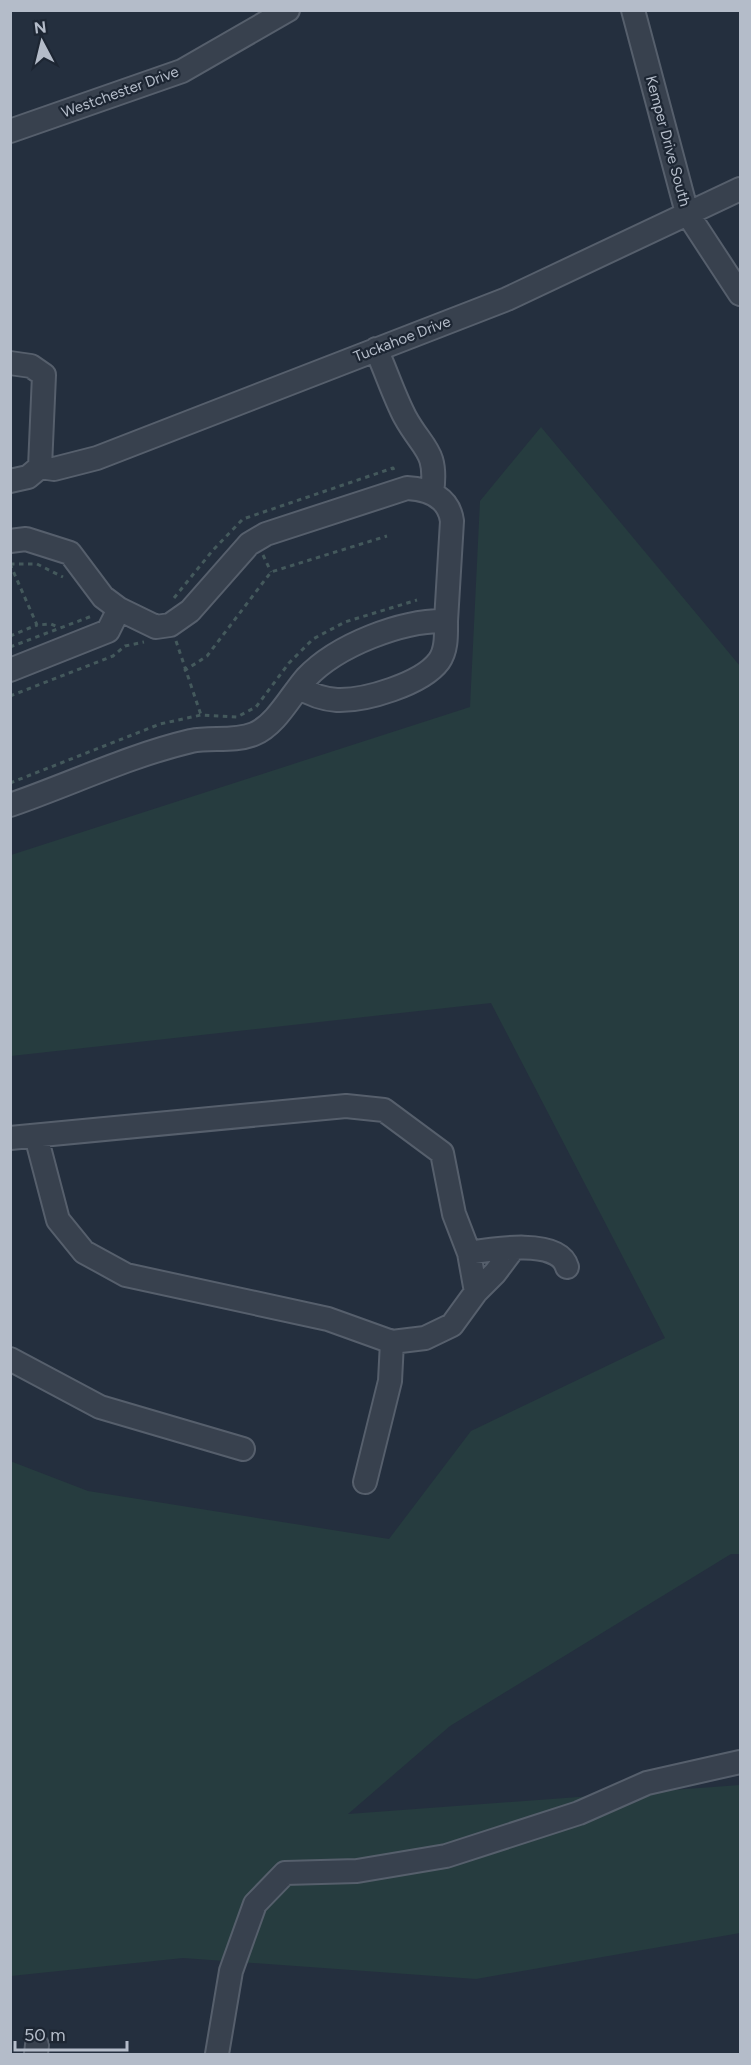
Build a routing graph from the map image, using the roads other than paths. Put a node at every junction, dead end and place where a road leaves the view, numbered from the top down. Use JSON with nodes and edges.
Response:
{"nodes":[{"id":1,"x":288,"y":10,"type":"edge"},
{"id":2,"x":633,"y":10,"type":"edge"},
{"id":3,"x":10,"y":132,"type":"edge"},
{"id":4,"x":741,"y":189,"type":"edge"},
{"id":5,"x":687,"y":213,"type":"junction"},
{"id":6,"x":741,"y":294,"type":"edge"},
{"id":7,"x":376,"y":349,"type":"junction"},
{"id":8,"x":10,"y":363,"type":"edge"},
{"id":9,"x":47,"y":468,"type":"junction"},
{"id":10,"x":10,"y":481,"type":"edge"},
{"id":11,"x":432,"y":493,"type":"junction"},
{"id":12,"x":10,"y":541,"type":"edge"},
{"id":13,"x":110,"y":614,"type":"junction"},
{"id":14,"x":446,"y":621,"type":"junction"},
{"id":15,"x":10,"y":670,"type":"edge"},
{"id":16,"x":299,"y":687,"type":"junction"},
{"id":17,"x":10,"y":805,"type":"edge"},
{"id":18,"x":36,"y":1136,"type":"junction"},
{"id":19,"x":10,"y":1138,"type":"edge"},
{"id":20,"x":513,"y":1249,"type":"junction"},
{"id":21,"x":469,"y":1253,"type":"junction"},
{"id":22,"x":567,"y":1267,"type":"dead end"},
{"id":23,"x":476,"y":1292,"type":"junction"},
{"id":24,"x":392,"y":1342,"type":"junction"},
{"id":25,"x":10,"y":1359,"type":"edge"},
{"id":26,"x":243,"y":1449,"type":"dead end"},
{"id":27,"x":365,"y":1482,"type":"dead end"},
{"id":28,"x":741,"y":1762,"type":"edge"},
{"id":29,"x":217,"y":2055,"type":"edge"}],
"edges":[{"from":1,"to":3,"type":"street","name":"Westchester Drive"},
{"from":2,"to":5,"type":"street","name":"Kemper Drive South"},
{"from":4,"to":5,"type":"street","name":"Tuckahoe Drive"},
{"from":5,"to":6,"type":"street","name":"Kemper Drive South"},
{"from":5,"to":7,"type":"street","name":"Tuckahoe Drive"},
{"from":7,"to":9,"type":"street","name":"Tuckahoe Drive"},
{"from":7,"to":11,"type":"street"},
{"from":8,"to":9,"type":"street"},
{"from":9,"to":10,"type":"street","name":"Tuckahoe Drive"},
{"from":11,"to":13,"type":"street"},
{"from":11,"to":14,"type":"street"},
{"from":12,"to":13,"type":"street"},
{"from":13,"to":15,"type":"street"},
{"from":14,"to":16,"type":"street"},
{"from":14,"to":16,"type":"street"},
{"from":16,"to":17,"type":"street"},
{"from":18,"to":19,"type":"street"},
{"from":18,"to":21,"type":"street"},
{"from":18,"to":24,"type":"street"},
{"from":20,"to":21,"type":"street"},
{"from":20,"to":22,"type":"street"},
{"from":20,"to":23,"type":"street"},
{"from":21,"to":23,"type":"street"},
{"from":23,"to":24,"type":"street"},
{"from":24,"to":27,"type":"street"},
{"from":25,"to":26,"type":"street"},
{"from":28,"to":29,"type":"street"}]}
